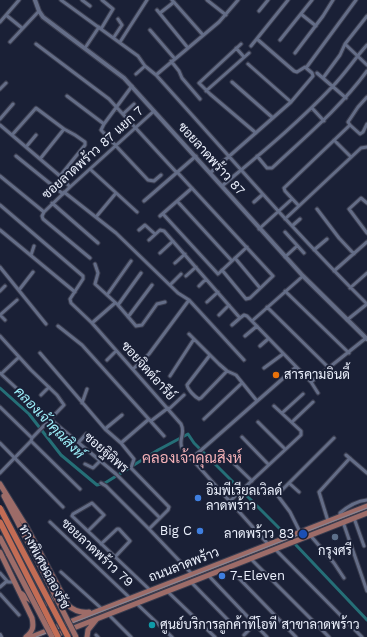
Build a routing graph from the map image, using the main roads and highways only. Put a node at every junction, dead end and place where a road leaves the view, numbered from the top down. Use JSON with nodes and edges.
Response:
{"nodes":[{"id":1,"x":0,"y":484,"type":"edge"},
{"id":2,"x":0,"y":488,"type":"edge"},
{"id":3,"x":367,"y":506,"type":"edge"},
{"id":4,"x":0,"y":508,"type":"edge"},
{"id":5,"x":367,"y":513,"type":"edge"},
{"id":6,"x":0,"y":522,"type":"edge"},
{"id":7,"x":0,"y":538,"type":"edge"},
{"id":8,"x":0,"y":552,"type":"edge"},
{"id":9,"x":53,"y":577,"type":"junction"},
{"id":10,"x":20,"y":592,"type":"junction"},
{"id":11,"x":100,"y":610,"type":"junction"},
{"id":12,"x":98,"y":618,"type":"junction"},
{"id":13,"x":66,"y":623,"type":"junction"},
{"id":14,"x":56,"y":627,"type":"junction"},
{"id":15,"x":68,"y":630,"type":"junction"},
{"id":16,"x":58,"y":635,"type":"edge"},
{"id":17,"x":26,"y":637,"type":"edge"},
{"id":18,"x":31,"y":637,"type":"edge"},
{"id":19,"x":50,"y":637,"type":"edge"},
{"id":20,"x":68,"y":637,"type":"edge"},
{"id":21,"x":76,"y":637,"type":"edge"},
{"id":22,"x":87,"y":637,"type":"edge"}],
"edges":[{"from":1,"to":9,"type":"main road"},
{"from":2,"to":21,"type":"main road","bridge":true},
{"from":3,"to":11,"type":"main road","name":"ถนนลาดพร้าว"},
{"from":4,"to":20,"type":"highway","name":"ทางพิเศษฉลองรัช","bridge":true},
{"from":5,"to":12,"type":"main road","name":"ถนนลาดพร้าว"},
{"from":6,"to":16,"type":"highway","name":"ทางพิเศษฉลองรัช","bridge":true},
{"from":7,"to":19,"type":"main road","bridge":true},
{"from":8,"to":10,"type":"main road"},
{"from":9,"to":10,"type":"main road"},
{"from":9,"to":11,"type":"main road"},
{"from":10,"to":17,"type":"main road"},
{"from":11,"to":13,"type":"main road","name":"ถนนลาดพร้าว"},
{"from":12,"to":15,"type":"main road","name":"ถนนลาดพร้าว"},
{"from":12,"to":22,"type":"main road"},
{"from":13,"to":14,"type":"main road","name":"ถนนลาดพร้าว"},
{"from":13,"to":15,"type":"main road"},
{"from":14,"to":16,"type":"main road"},
{"from":14,"to":18,"type":"main road","name":"ถนนลาดพร้าว"},
{"from":15,"to":16,"type":"main road","name":"ถนนลาดพร้าว"},
{"from":16,"to":19,"type":"main road","name":"ถนนลาดพร้าว"}]}
